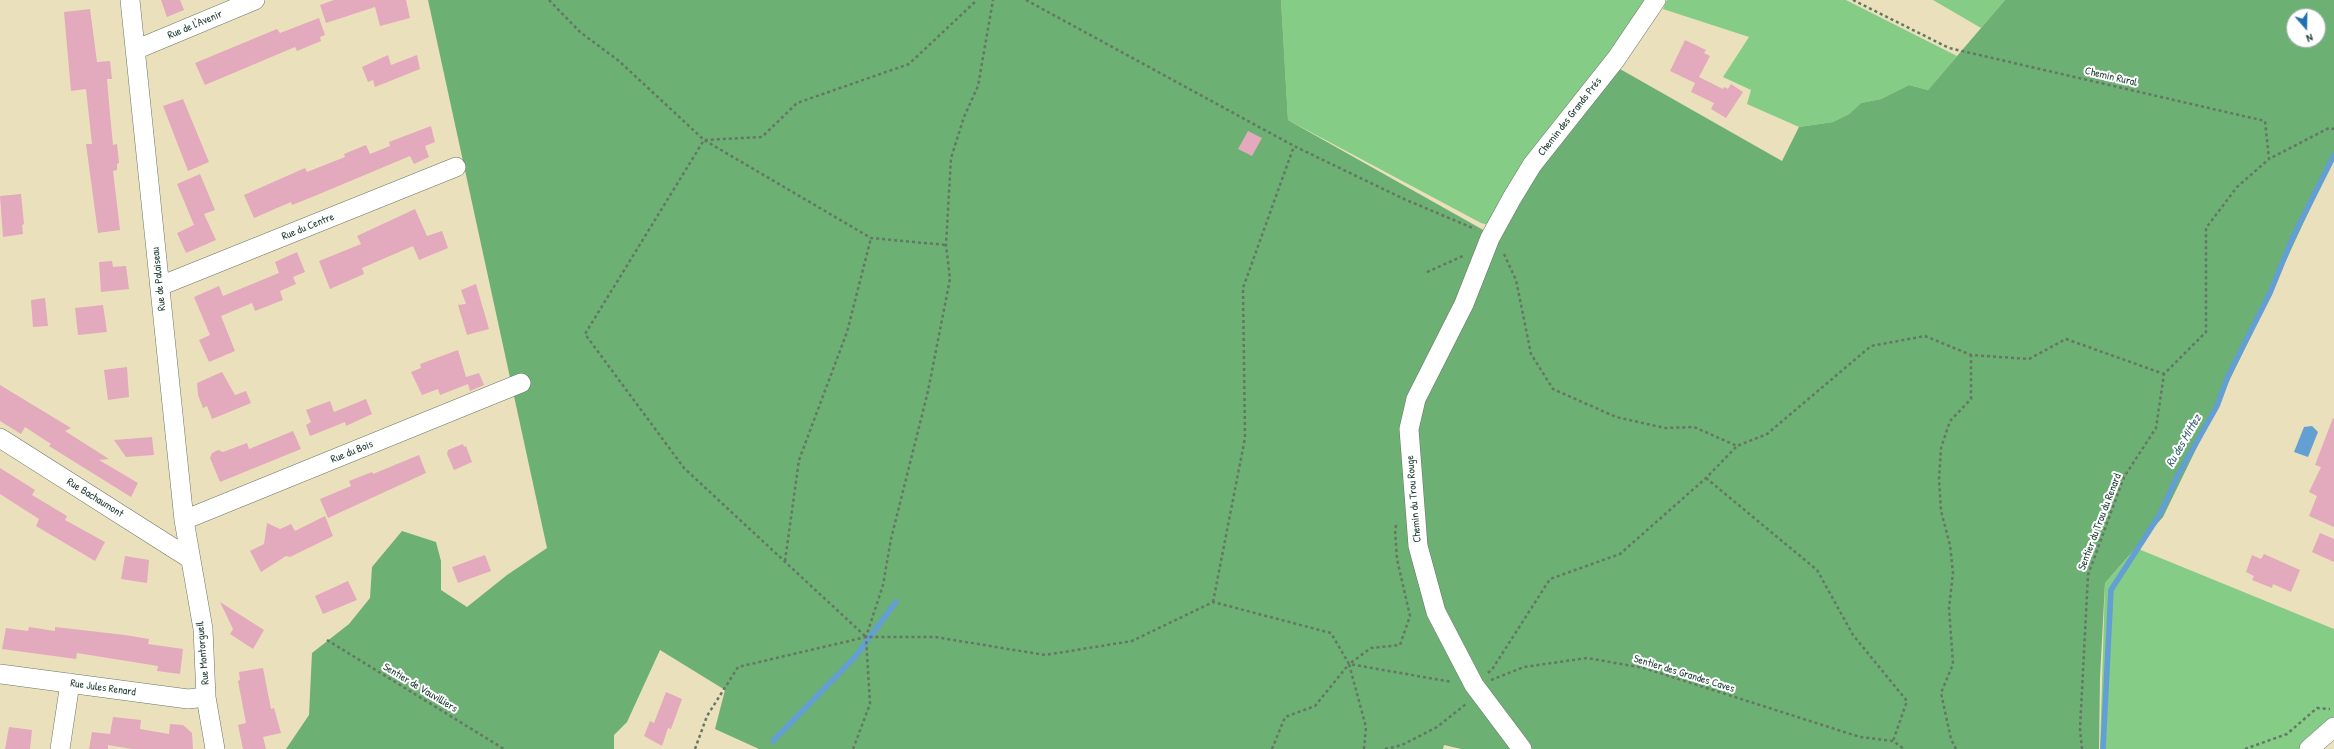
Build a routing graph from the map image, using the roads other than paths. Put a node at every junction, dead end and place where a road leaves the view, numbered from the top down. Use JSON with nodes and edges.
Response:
{"nodes":[{"id":1,"x":130,"y":0,"type":"edge"},
{"id":2,"x":255,"y":0,"type":"edge"},
{"id":3,"x":1656,"y":0,"type":"edge"},
{"id":4,"x":135,"y":50,"type":"junction"},
{"id":5,"x":456,"y":167,"type":"dead end"},
{"id":6,"x":1490,"y":240,"type":"joint"},
{"id":7,"x":160,"y":286,"type":"junction"},
{"id":8,"x":521,"y":383,"type":"dead end"},
{"id":9,"x":0,"y":438,"type":"edge"},
{"id":10,"x":184,"y":520,"type":"junction"},
{"id":11,"x":189,"y":558,"type":"junction"},
{"id":12,"x":0,"y":674,"type":"edge"},
{"id":13,"x":70,"y":684,"type":"junction"},
{"id":14,"x":206,"y":697,"type":"junction"},
{"id":15,"x":2334,"y":727,"type":"edge"},
{"id":16,"x":60,"y":749,"type":"edge"},
{"id":17,"x":215,"y":749,"type":"edge"},
{"id":18,"x":1522,"y":749,"type":"edge"},
{"id":19,"x":2309,"y":749,"type":"edge"}],
"edges":[{"from":1,"to":4,"type":"street","name":"Rue de Palaiseau"},
{"from":2,"to":4,"type":"street","name":"Rue de l'Avenir"},
{"from":3,"to":6,"type":"street","name":"Chemin des Grands Prés"},
{"from":4,"to":7,"type":"street","name":"Rue de Palaiseau"},
{"from":5,"to":7,"type":"street","name":"Rue du Centre"},
{"from":6,"to":18,"type":"street","name":"Chemin du Trou Rouge"},
{"from":7,"to":10,"type":"street","name":"Rue de Palaiseau"},
{"from":8,"to":10,"type":"street","name":"Rue du Bois"},
{"from":9,"to":11,"type":"street","name":"Rue Bachaumont"},
{"from":10,"to":11,"type":"street","name":"Rue de Palaiseau"},
{"from":11,"to":14,"type":"street","name":"Rue Montorgueil"},
{"from":12,"to":13,"type":"street","name":"Rue Jules Renard"},
{"from":13,"to":14,"type":"street","name":"Rue Jules Renard"},
{"from":13,"to":16,"type":"street"},
{"from":14,"to":17,"type":"street","name":"Rue Montorgueil"},
{"from":15,"to":19,"type":"street"}]}
